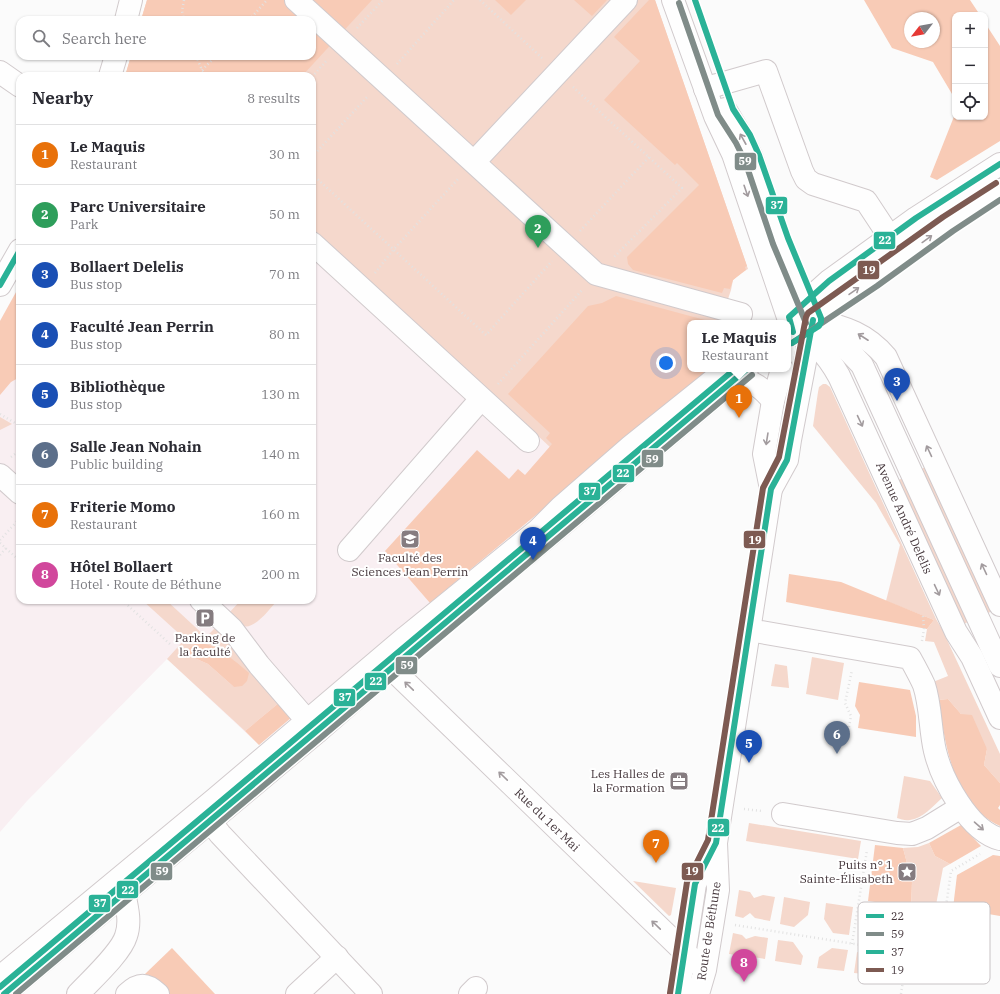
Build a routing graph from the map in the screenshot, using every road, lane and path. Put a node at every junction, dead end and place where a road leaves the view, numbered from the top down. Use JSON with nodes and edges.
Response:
{"nodes":[{"id":1,"x":131,"y":0,"type":"edge"},
{"id":2,"x":184,"y":0,"type":"edge"},
{"id":3,"x":267,"y":0,"type":"edge"},
{"id":4,"x":296,"y":0,"type":"edge"},
{"id":5,"x":480,"y":0,"type":"edge"},
{"id":6,"x":626,"y":0,"type":"edge"},
{"id":7,"x":673,"y":0,"type":"edge"},
{"id":8,"x":687,"y":0,"type":"edge"},
{"id":9,"x":127,"y":16,"type":"edge"},
{"id":10,"x":183,"y":16,"type":"edge"},
{"id":11,"x":253,"y":16,"type":"edge"},
{"id":12,"x":314,"y":16,"type":"edge"},
{"id":13,"x":316,"y":18,"type":"edge"},
{"id":14,"x":115,"y":60,"type":"edge"},
{"id":15,"x":198,"y":60,"type":"edge"},
{"id":16,"x":212,"y":60,"type":"edge"},
{"id":17,"x":202,"y":70,"type":"joint"},
{"id":18,"x":0,"y":72,"type":"edge"},
{"id":19,"x":111,"y":72,"type":"edge"},
{"id":20,"x":557,"y":73,"type":"junction"},
{"id":21,"x":16,"y":83,"type":"edge"},
{"id":22,"x":711,"y":87,"type":"junction"},
{"id":23,"x":649,"y":157,"type":"junction"},
{"id":24,"x":474,"y":162,"type":"junction"},
{"id":25,"x":1000,"y":164,"type":"edge"},
{"id":26,"x":316,"y":178,"type":"edge"},
{"id":27,"x":1000,"y":190,"type":"edge"},
{"id":28,"x":890,"y":238,"type":"junction"},
{"id":29,"x":566,"y":246,"type":"junction"},
{"id":30,"x":316,"y":247,"type":"edge"},
{"id":31,"x":393,"y":250,"type":"junction"},
{"id":32,"x":16,"y":257,"type":"edge"},
{"id":33,"x":902,"y":257,"type":"junction"},
{"id":34,"x":596,"y":274,"type":"junction"},
{"id":35,"x":0,"y":284,"type":"edge"},
{"id":36,"x":362,"y":288,"type":"junction"},
{"id":37,"x":741,"y":314,"type":"dead end"},
{"id":38,"x":796,"y":328,"type":"edge"},
{"id":39,"x":737,"y":372,"type":"edge"},
{"id":40,"x":781,"y":372,"type":"edge"},
{"id":41,"x":481,"y":399,"type":"junction"},
{"id":42,"x":773,"y":401,"type":"junction"},
{"id":43,"x":0,"y":414,"type":"edge"},
{"id":44,"x":16,"y":424,"type":"edge"},
{"id":45,"x":528,"y":441,"type":"dead end"},
{"id":46,"x":0,"y":475,"type":"edge"},
{"id":47,"x":771,"y":488,"type":"junction"},
{"id":48,"x":16,"y":489,"type":"edge"},
{"id":49,"x":16,"y":522,"type":"edge"},
{"id":50,"x":0,"y":540,"type":"edge"},
{"id":51,"x":0,"y":543,"type":"edge"},
{"id":52,"x":6,"y":548,"type":"junction"},
{"id":53,"x":349,"y":550,"type":"dead end"},
{"id":54,"x":0,"y":555,"type":"edge"},
{"id":55,"x":16,"y":557,"type":"edge"},
{"id":56,"x":126,"y":604,"type":"edge"},
{"id":57,"x":205,"y":604,"type":"edge"},
{"id":58,"x":1000,"y":605,"type":"edge"},
{"id":59,"x":749,"y":630,"type":"junction"},
{"id":60,"x":171,"y":645,"type":"dead end"},
{"id":61,"x":857,"y":648,"type":"junction"},
{"id":62,"x":1000,"y":666,"type":"edge"},
{"id":63,"x":391,"y":668,"type":"junction"},
{"id":64,"x":1000,"y":718,"type":"edge"},
{"id":65,"x":312,"y":726,"type":"junction"},
{"id":66,"x":849,"y":727,"type":"dead end"},
{"id":67,"x":722,"y":806,"type":"junction"},
{"id":68,"x":961,"y":807,"type":"junction"},
{"id":69,"x":783,"y":814,"type":"joint"},
{"id":70,"x":210,"y":821,"type":"junction"},
{"id":71,"x":997,"y":838,"type":"edge"},
{"id":72,"x":716,"y":843,"type":"junction"},
{"id":73,"x":867,"y":852,"type":"dead end"},
{"id":74,"x":124,"y":893,"type":"junction"},
{"id":75,"x":859,"y":902,"type":"edge"},
{"id":76,"x":946,"y":902,"type":"edge"},
{"id":77,"x":858,"y":907,"type":"edge"},
{"id":78,"x":734,"y":925,"type":"dead end"},
{"id":79,"x":852,"y":944,"type":"junction"},
{"id":80,"x":858,"y":945,"type":"edge"},
{"id":81,"x":684,"y":952,"type":"junction"},
{"id":82,"x":337,"y":957,"type":"junction"},
{"id":83,"x":705,"y":970,"type":"junction"},
{"id":84,"x":0,"y":977,"type":"edge"},
{"id":85,"x":902,"y":984,"type":"edge"},
{"id":86,"x":4,"y":994,"type":"edge"},
{"id":87,"x":78,"y":994,"type":"edge"},
{"id":88,"x":127,"y":994,"type":"edge"},
{"id":89,"x":158,"y":994,"type":"edge"},
{"id":90,"x":297,"y":994,"type":"edge"},
{"id":91,"x":371,"y":994,"type":"edge"},
{"id":92,"x":678,"y":994,"type":"edge"},
{"id":93,"x":698,"y":994,"type":"edge"},
{"id":94,"x":901,"y":994,"type":"edge"}],
"edges":[{"from":1,"to":9,"type":"street"},
{"from":2,"to":10,"type":"path"},
{"from":3,"to":11,"type":"path"},
{"from":4,"to":12,"type":"street"},
{"from":5,"to":20,"type":"path"},
{"from":6,"to":20,"type":"street"},
{"from":7,"to":22,"type":"street"},
{"from":8,"to":22,"type":"street"},
{"from":13,"to":24,"type":"street"},
{"from":14,"to":19,"type":"street"},
{"from":15,"to":17,"type":"path"},
{"from":16,"to":17,"type":"path"},
{"from":18,"to":21,"type":"street"},
{"from":20,"to":23,"type":"path"},
{"from":20,"to":24,"type":"street"},
{"from":22,"to":28,"type":"street"},
{"from":22,"to":38,"type":"street"},
{"from":23,"to":29,"type":"path"},
{"from":23,"to":34,"type":"path"},
{"from":24,"to":29,"type":"street"},
{"from":24,"to":31,"type":"path"},
{"from":25,"to":28,"type":"street"},
{"from":26,"to":31,"type":"path"},
{"from":33,"to":27,"type":"street","one_way":true},
{"from":28,"to":33,"type":"street"},
{"from":28,"to":38,"type":"street"},
{"from":29,"to":31,"type":"path"},
{"from":29,"to":34,"type":"street"},
{"from":30,"to":36,"type":"street"},
{"from":31,"to":36,"type":"path"},
{"from":32,"to":35,"type":"street"},
{"from":38,"to":33,"type":"street","one_way":true},
{"from":34,"to":37,"type":"street"},
{"from":34,"to":41,"type":"path"},
{"from":36,"to":41,"type":"street"},
{"from":38,"to":47,"type":"street","name":"Route de Béthune"},
{"from":58,"to":38,"type":"street","one_way":true},
{"from":38,"to":62,"type":"street"},
{"from":38,"to":64,"type":"street","name":"Avenue André Delelis","one_way":true},
{"from":39,"to":42,"type":"street"},
{"from":39,"to":63,"type":"street"},
{"from":39,"to":65,"type":"street"},
{"from":40,"to":42,"type":"street","name":"Route de Béthune"},
{"from":41,"to":45,"type":"street"},
{"from":41,"to":53,"type":"street"},
{"from":42,"to":47,"type":"street","name":"Route de Béthune","one_way":true},
{"from":43,"to":44,"type":"path"},
{"from":46,"to":48,"type":"street"},
{"from":47,"to":59,"type":"street","name":"Route de Béthune"},
{"from":49,"to":50,"type":"path"},
{"from":51,"to":52,"type":"path"},
{"from":52,"to":54,"type":"path"},
{"from":52,"to":55,"type":"path"},
{"from":56,"to":60,"type":"path"},
{"from":57,"to":65,"type":"street"},
{"from":59,"to":61,"type":"street"},
{"from":59,"to":67,"type":"street","name":"Route de Béthune"},
{"from":61,"to":66,"type":"path"},
{"from":61,"to":68,"type":"street"},
{"from":63,"to":65,"type":"street"},
{"from":81,"to":63,"type":"street","name":"Rue du 1er Mai","one_way":true},
{"from":65,"to":70,"type":"street"},
{"from":65,"to":84,"type":"street"},
{"from":67,"to":69,"type":"path"},
{"from":67,"to":72,"type":"street","name":"Route de Béthune"},
{"from":68,"to":69,"type":"street"},
{"from":68,"to":71,"type":"street","one_way":true},
{"from":70,"to":74,"type":"street"},
{"from":70,"to":82,"type":"street"},
{"from":71,"to":76,"type":"path"},
{"from":72,"to":81,"type":"street","name":"Route de Béthune"},
{"from":72,"to":83,"type":"street","name":"Route de Béthune"},
{"from":73,"to":75,"type":"path"},
{"from":74,"to":86,"type":"street"},
{"from":74,"to":87,"type":"street"},
{"from":77,"to":79,"type":"path"},
{"from":78,"to":79,"type":"path"},
{"from":79,"to":80,"type":"path"},
{"from":81,"to":83,"type":"street","name":"Rue du 1er Mai"},
{"from":81,"to":92,"type":"street","name":"Route de Béthune"},
{"from":82,"to":90,"type":"street"},
{"from":82,"to":91,"type":"street"},
{"from":83,"to":93,"type":"street","name":"Route de Béthune"},
{"from":85,"to":94,"type":"path"},
{"from":88,"to":89,"type":"street"}]}
